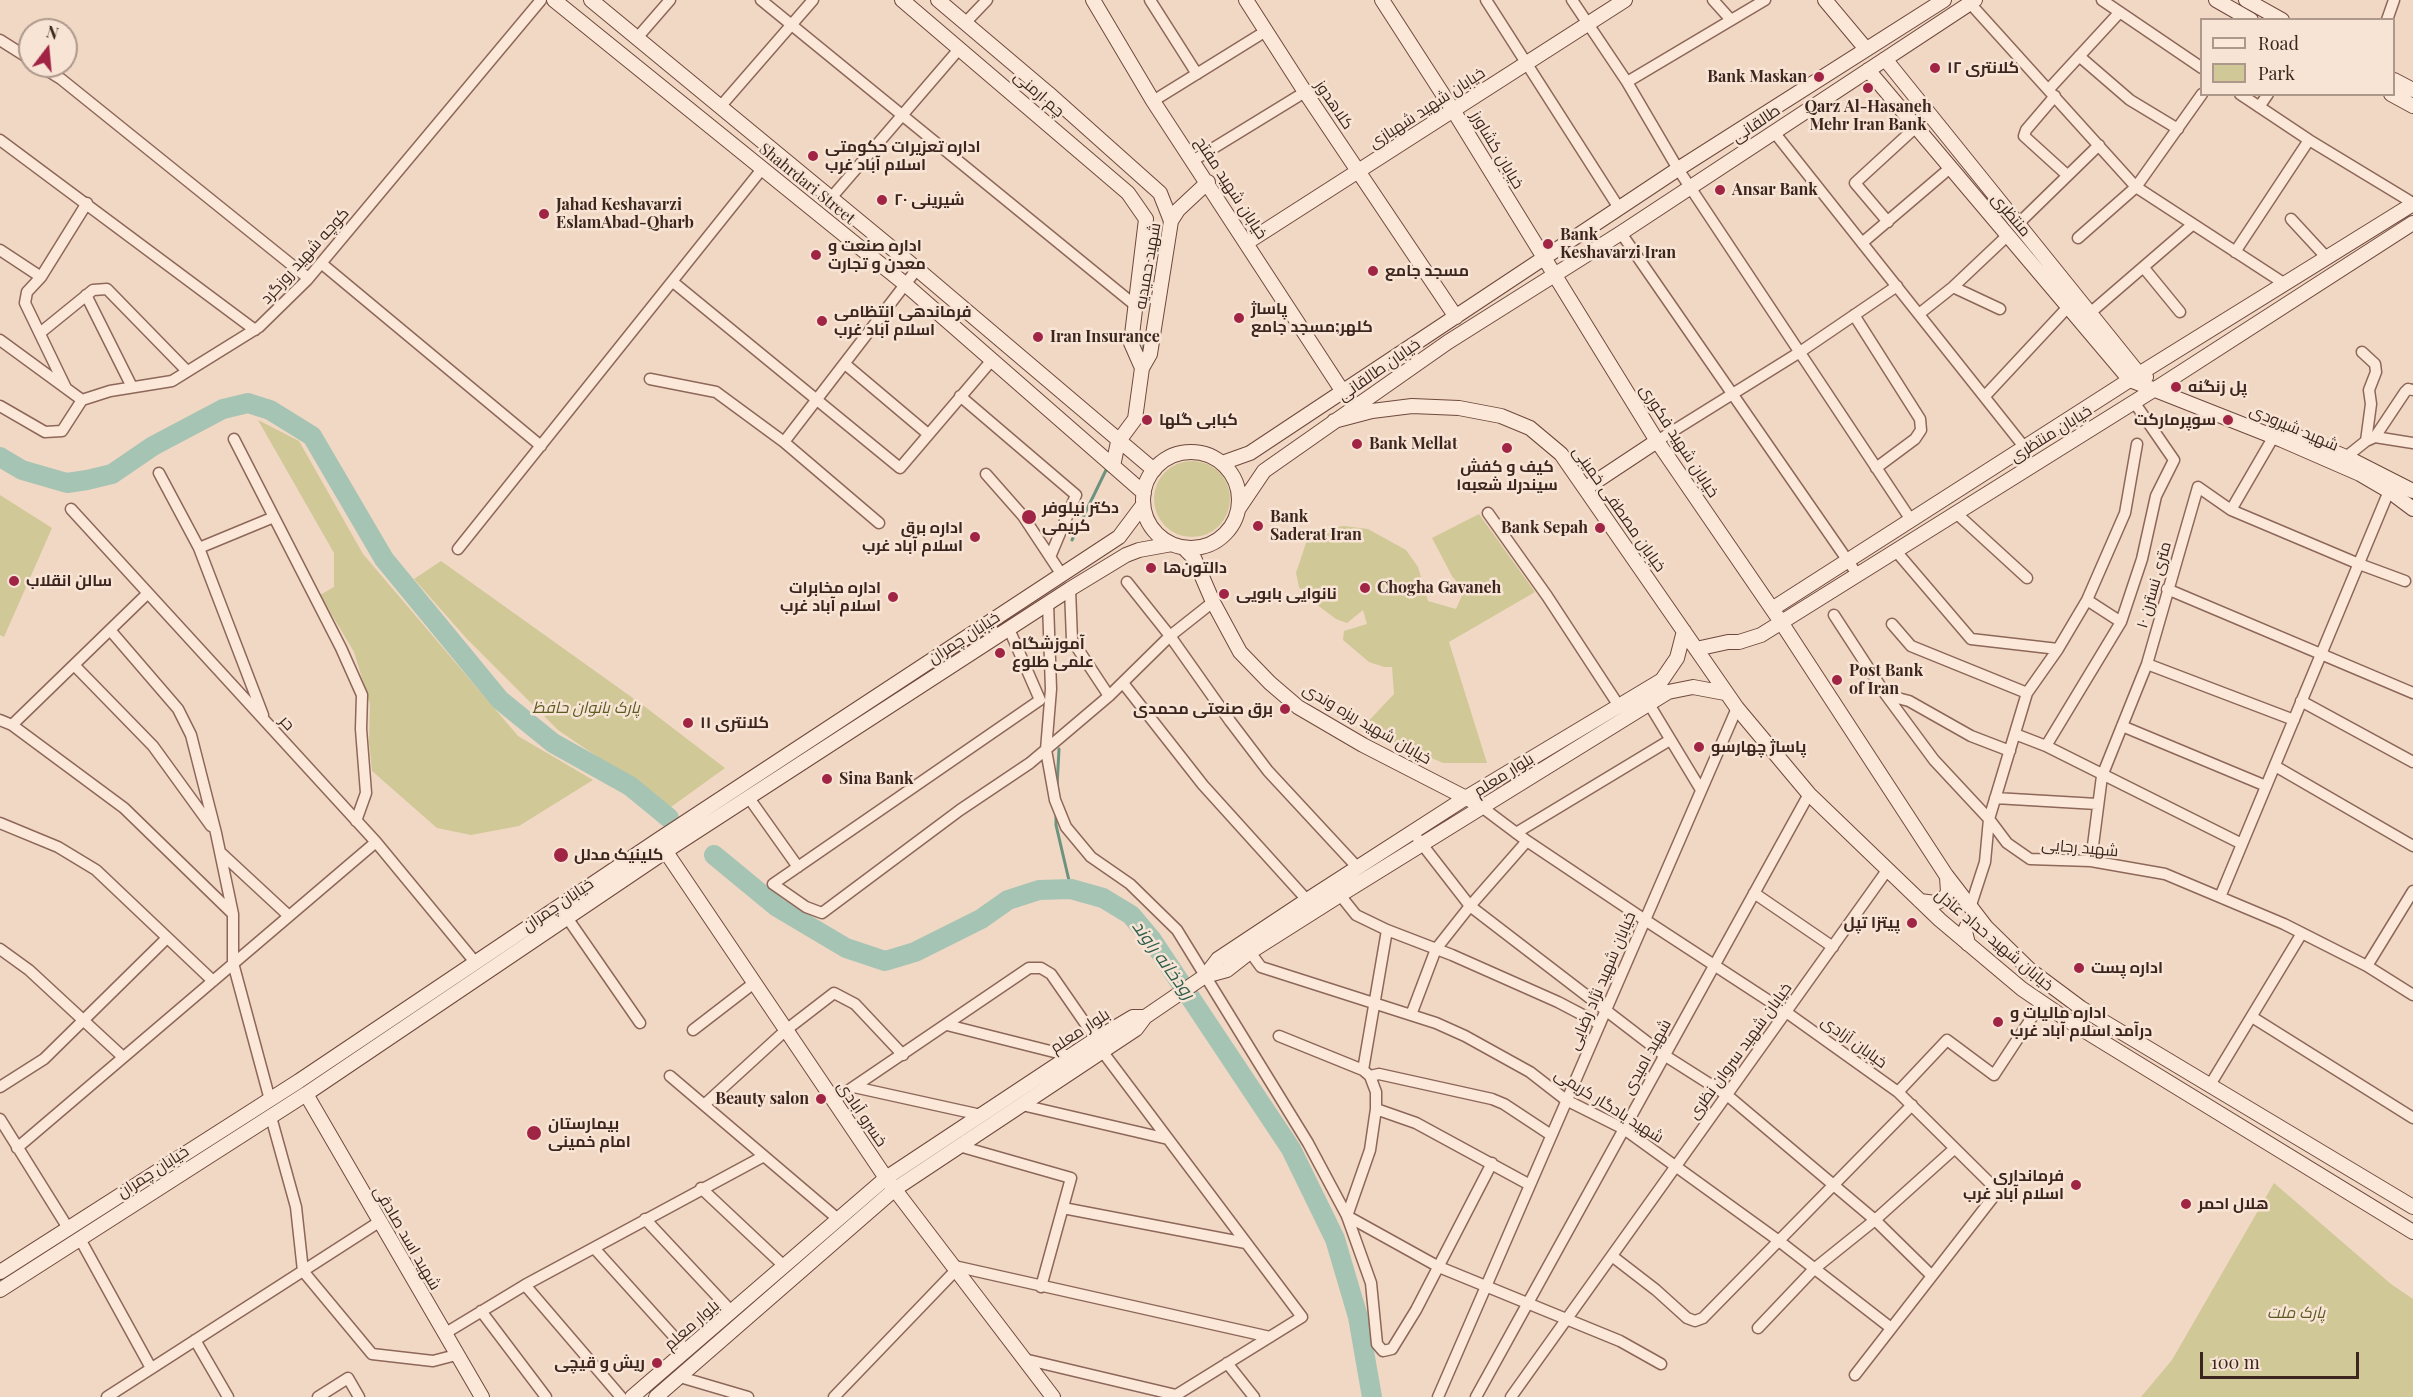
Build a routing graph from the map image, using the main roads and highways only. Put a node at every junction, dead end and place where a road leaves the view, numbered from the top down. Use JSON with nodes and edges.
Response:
{"nodes":[{"id":1,"x":554,"y":0,"type":"edge"},
{"id":2,"x":591,"y":0,"type":"edge"},
{"id":3,"x":902,"y":0,"type":"edge"},
{"id":4,"x":938,"y":0,"type":"edge"},
{"id":5,"x":1093,"y":0,"type":"edge"},
{"id":6,"x":1246,"y":0,"type":"edge"},
{"id":7,"x":1382,"y":0,"type":"edge"},
{"id":8,"x":1625,"y":0,"type":"edge"},
{"id":9,"x":1825,"y":0,"type":"edge"},
{"id":10,"x":1945,"y":0,"type":"edge"},
{"id":11,"x":2216,"y":0,"type":"edge"},
{"id":12,"x":2246,"y":0,"type":"edge"},
{"id":13,"x":1970,"y":1,"type":"edge"},
{"id":14,"x":2248,"y":18,"type":"edge"},
{"id":15,"x":2278,"y":18,"type":"edge"},
{"id":16,"x":1866,"y":49,"type":"junction"},
{"id":17,"x":1885,"y":59,"type":"junction"},
{"id":18,"x":1868,"y":70,"type":"junction"},
{"id":19,"x":2395,"y":81,"type":"edge"},
{"id":20,"x":2413,"y":90,"type":"edge"},
{"id":21,"x":2395,"y":96,"type":"edge"},
{"id":22,"x":2413,"y":106,"type":"edge"},
{"id":23,"x":1454,"y":110,"type":"junction"},
{"id":24,"x":1359,"y":171,"type":"junction"},
{"id":25,"x":1208,"y":182,"type":"junction"},
{"id":26,"x":2413,"y":203,"type":"edge"},
{"id":27,"x":1146,"y":219,"type":"junction"},
{"id":28,"x":1171,"y":221,"type":"junction"},
{"id":29,"x":2413,"y":223,"type":"edge"},
{"id":30,"x":1246,"y":243,"type":"junction"},
{"id":31,"x":1543,"y":257,"type":"junction"},
{"id":32,"x":1554,"y":276,"type":"junction"},
{"id":33,"x":1456,"y":317,"type":"junction"},
{"id":34,"x":1142,"y":368,"type":"junction"},
{"id":35,"x":2134,"y":377,"type":"junction"},
{"id":36,"x":2159,"y":386,"type":"junction"},
{"id":37,"x":1343,"y":392,"type":"junction"},
{"id":38,"x":1334,"y":421,"type":"junction"},
{"id":39,"x":1272,"y":439,"type":"junction"},
{"id":40,"x":1657,"y":441,"type":"junction"},
{"id":41,"x":1118,"y":442,"type":"junction"},
{"id":42,"x":1283,"y":457,"type":"junction"},
{"id":43,"x":1222,"y":463,"type":"junction"},
{"id":44,"x":1113,"y":466,"type":"junction"},
{"id":45,"x":1154,"y":470,"type":"junction"},
{"id":46,"x":1586,"y":488,"type":"junction"},
{"id":47,"x":2413,"y":491,"type":"edge"},
{"id":48,"x":1144,"y":499,"type":"junction"},
{"id":49,"x":1239,"y":508,"type":"junction"},
{"id":50,"x":2413,"y":509,"type":"edge"},
{"id":51,"x":1178,"y":546,"type":"junction"},
{"id":52,"x":1772,"y":609,"type":"junction"},
{"id":53,"x":1780,"y":622,"type":"junction"},
{"id":54,"x":1684,"y":631,"type":"junction"},
{"id":55,"x":1696,"y":649,"type":"junction"},
{"id":56,"x":1725,"y":693,"type":"junction"},
{"id":57,"x":1467,"y":798,"type":"junction"},
{"id":58,"x":1483,"y":808,"type":"junction"},
{"id":59,"x":662,"y":846,"type":"junction"},
{"id":60,"x":1946,"y":875,"type":"junction"},
{"id":61,"x":1920,"y":901,"type":"junction"},
{"id":62,"x":1986,"y":927,"type":"junction"},
{"id":63,"x":1968,"y":944,"type":"junction"},
{"id":64,"x":1205,"y":976,"type":"junction"},
{"id":65,"x":384,"y":1023,"type":"junction"},
{"id":66,"x":393,"y":1037,"type":"junction"},
{"id":67,"x":1099,"y":1045,"type":"junction"},
{"id":68,"x":306,"y":1094,"type":"junction"},
{"id":69,"x":886,"y":1178,"type":"junction"},
{"id":70,"x":895,"y":1189,"type":"junction"},
{"id":71,"x":2413,"y":1206,"type":"edge"},
{"id":72,"x":2413,"y":1232,"type":"edge"},
{"id":73,"x":0,"y":1272,"type":"edge"},
{"id":74,"x":0,"y":1290,"type":"edge"},
{"id":75,"x":482,"y":1397,"type":"edge"},
{"id":76,"x":632,"y":1397,"type":"edge"},
{"id":77,"x":656,"y":1397,"type":"edge"},
{"id":78,"x":1053,"y":1397,"type":"edge"}],
"edges":[{"from":1,"to":44,"type":"main road","name":"Shahrdari Street"},
{"from":2,"to":41,"type":"main road","name":"Shahrdari Street"},
{"from":3,"to":27,"type":"main road","name":"چم ارمنی"},
{"from":4,"to":28,"type":"main road","name":"چم ارمنی"},
{"from":5,"to":25,"type":"main road","name":"خیابان شهید مفتح"},
{"from":6,"to":24,"type":"main road","name":"کلاهدوز"},
{"from":7,"to":23,"type":"main road","name":"خیابان کشاورز"},
{"from":8,"to":23,"type":"main road","name":"خیابان شهید شهبازی"},
{"from":9,"to":16,"type":"main road"},
{"from":10,"to":16,"type":"main road","name":"طالقانی"},
{"from":11,"to":14,"type":"main road"},
{"from":12,"to":15,"type":"main road"},
{"from":13,"to":17,"type":"main road","name":"طالقانی"},
{"from":16,"to":31,"type":"main road","name":"طالقانی"},
{"from":17,"to":18,"type":"main road","name":"طالقانی"},
{"from":17,"to":35,"type":"main road","name":"منتظری"},
{"from":18,"to":32,"type":"main road","name":"طالقانی"},
{"from":18,"to":35,"type":"main road","name":"منتظری"},
{"from":19,"to":20,"type":"main road"},
{"from":21,"to":22,"type":"main road"},
{"from":23,"to":24,"type":"main road","name":"خیابان شهید شهبازی"},
{"from":23,"to":31,"type":"main road","name":"خیابان کشاورز"},
{"from":24,"to":30,"type":"main road","name":"خیابان شهید شهبازی"},
{"from":24,"to":33,"type":"main road","name":"کلاهدوز"},
{"from":25,"to":28,"type":"main road","name":"شهید حمیدیه"},
{"from":25,"to":30,"type":"main road","name":"خیابان شهید مفتح"},
{"from":26,"to":35,"type":"main road","name":"خیابان منتظری"},
{"from":27,"to":28,"type":"main road"},
{"from":27,"to":34,"type":"main road","name":"شهید حمیدیه"},
{"from":28,"to":34,"type":"main road","name":"شهید حمیدیه"},
{"from":29,"to":36,"type":"main road","name":"خیابان منتظری"},
{"from":30,"to":37,"type":"main road","name":"خیابان شهید مفتح"},
{"from":31,"to":32,"type":"main road","name":"خیابان کشاورز"},
{"from":31,"to":33,"type":"main road","name":"خیابان طالقانی"},
{"from":32,"to":38,"type":"main road","name":"خیابان طالقانی"},
{"from":32,"to":40,"type":"main road","name":"خیابان شهید فکوری"},
{"from":33,"to":37,"type":"main road","name":"خیابان طالقانی"},
{"from":34,"to":41,"type":"main road","name":"شهید حمیدیه"},
{"from":35,"to":36,"type":"main road"},
{"from":35,"to":52,"type":"main road","name":"خیابان منتظری"},
{"from":36,"to":47,"type":"main road","name":"شهید شیرودی"},
{"from":36,"to":50,"type":"main road","name":"شهید شیرودی"},
{"from":36,"to":53,"type":"main road","name":"خیابان منتظری"},
{"from":37,"to":39,"type":"main road","name":"خیابان طالقانی"},
{"from":38,"to":42,"type":"main road","name":"خیابان طالقانی"},
{"from":38,"to":46,"type":"main road","name":"خیابان مصطفی خمینی"},
{"from":39,"to":42,"type":"main road"},
{"from":39,"to":43,"type":"main road","name":"خیابان طالقانی"},
{"from":40,"to":46,"type":"main road"},
{"from":40,"to":52,"type":"main road","name":"خیابان شهید فکوری"},
{"from":41,"to":44,"type":"main road"},
{"from":41,"to":45,"type":"main road","name":"Shahrdari Street"},
{"from":42,"to":49,"type":"main road","name":"خیابان طالقانی"},
{"from":43,"to":45,"type":"main road"},
{"from":43,"to":49,"type":"main road"},
{"from":44,"to":48,"type":"main road","name":"Shahrdari Street"},
{"from":45,"to":48,"type":"main road"},
{"from":46,"to":54,"type":"main road","name":"خیابان مصطفی خمینی"},
{"from":48,"to":51,"type":"main road"},
{"from":48,"to":59,"type":"main road","name":"خیابان چمران"},
{"from":49,"to":51,"type":"main road"},
{"from":51,"to":57,"type":"main road","name":"خیابان شهید ریزه وندی"},
{"from":51,"to":59,"type":"main road","name":"خیابان چمران"},
{"from":52,"to":53,"type":"main road","name":"خیابان شهید فکوری"},
{"from":53,"to":55,"type":"main road","name":"خیابان منتظری"},
{"from":53,"to":60,"type":"main road","name":"خیابان شهید حداد عادل"},
{"from":54,"to":55,"type":"main road","name":"خیابان مصطفی خمینی"},
{"from":54,"to":57,"type":"main road","name":"بلوار معلم"},
{"from":55,"to":56,"type":"main road","name":"خیابان مصطفی خمینی"},
{"from":56,"to":58,"type":"main road","name":"بلوار معلم"},
{"from":56,"to":61,"type":"main road","name":"خیابان شهید حداد عادل"},
{"from":57,"to":58,"type":"main road","name":"خیابان شهید ریزه وندی"},
{"from":57,"to":64,"type":"main road","name":"بلوار معلم"},
{"from":58,"to":64,"type":"main road","name":"بلوار معلم"},
{"from":59,"to":65,"type":"main road","name":"خیابان چمران"},
{"from":59,"to":66,"type":"main road","name":"خیابان چمران"},
{"from":59,"to":69,"type":"main road","name":"خسرو آبادی"},
{"from":60,"to":61,"type":"main road"},
{"from":60,"to":62,"type":"main road","name":"خیابان شهید حداد عادل"},
{"from":61,"to":63,"type":"main road","name":"خیابان شهید حداد عادل"},
{"from":62,"to":63,"type":"main road"},
{"from":62,"to":71,"type":"main road","name":"خیابان شهید حداد عادل"},
{"from":63,"to":72,"type":"main road","name":"خیابان شهید حداد عادل"},
{"from":64,"to":67,"type":"main road","name":"بلوار معلم"},
{"from":65,"to":66,"type":"main road"},
{"from":65,"to":73,"type":"main road","name":"خیابان چمران"},
{"from":66,"to":68,"type":"main road","name":"خیابان چمران"},
{"from":67,"to":69,"type":"main road","name":"بلوار معلم"},
{"from":67,"to":70,"type":"main road","name":"بلوار معلم"},
{"from":68,"to":74,"type":"main road","name":"خیابان چمران"},
{"from":68,"to":75,"type":"main road","name":"شهید اسد صادقی"},
{"from":69,"to":70,"type":"main road","name":"خسرو آبادی"},
{"from":69,"to":76,"type":"main road","name":"بلوار معلم"},
{"from":70,"to":77,"type":"main road","name":"بلوار معلم"},
{"from":70,"to":78,"type":"main road","name":"خسرو آبادی"}]}
